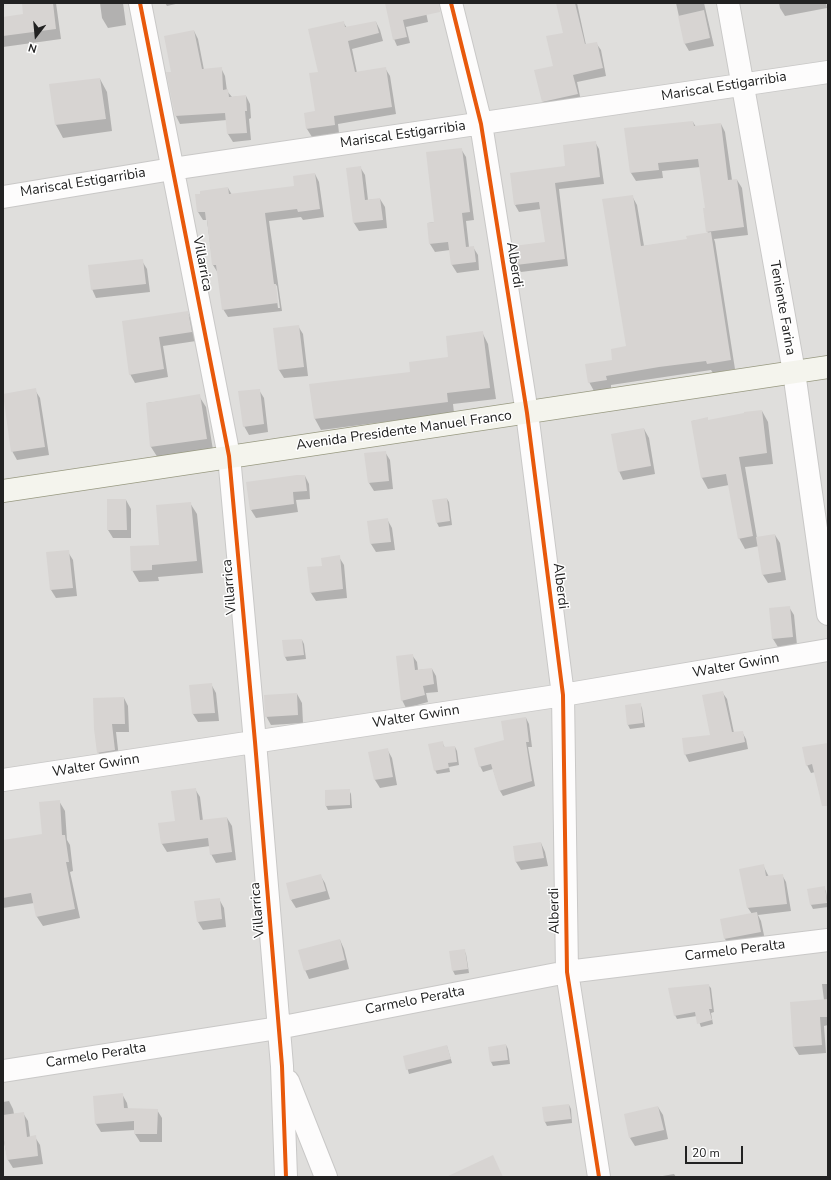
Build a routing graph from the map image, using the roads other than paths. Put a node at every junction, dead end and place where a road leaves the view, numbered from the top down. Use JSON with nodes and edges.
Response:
{"nodes":[{"id":1,"x":140,"y":3,"type":"edge"},
{"id":2,"x":451,"y":3,"type":"edge"},
{"id":3,"x":728,"y":3,"type":"edge"},
{"id":4,"x":828,"y":72,"type":"edge"},
{"id":5,"x":742,"y":85,"type":"junction"},
{"id":6,"x":481,"y":124,"type":"junction"},
{"id":7,"x":172,"y":169,"type":"junction"},
{"id":8,"x":3,"y":197,"type":"edge"},
{"id":9,"x":828,"y":367,"type":"edge"},
{"id":10,"x":794,"y":372,"type":"junction"},
{"id":11,"x":527,"y":413,"type":"junction"},
{"id":12,"x":229,"y":456,"type":"junction"},
{"id":13,"x":3,"y":491,"type":"edge"},
{"id":14,"x":828,"y":614,"type":"edge"},
{"id":15,"x":828,"y":650,"type":"edge"},
{"id":16,"x":563,"y":695,"type":"junction"},
{"id":17,"x":255,"y":742,"type":"junction"},
{"id":18,"x":3,"y":780,"type":"edge"},
{"id":19,"x":828,"y":940,"type":"edge"},
{"id":20,"x":567,"y":972,"type":"junction"},
{"id":21,"x":278,"y":1028,"type":"junction"},
{"id":22,"x":282,"y":1066,"type":"junction"},
{"id":23,"x":3,"y":1071,"type":"edge"},
{"id":24,"x":286,"y":1177,"type":"edge"},
{"id":25,"x":326,"y":1177,"type":"edge"},
{"id":26,"x":599,"y":1177,"type":"edge"}],
"edges":[{"from":1,"to":7,"type":"street","name":"Villarrica"},
{"from":2,"to":6,"type":"street","name":"Alberdi"},
{"from":3,"to":5,"type":"street","name":"Teniente Farina"},
{"from":4,"to":5,"type":"street","name":"Mariscal Estigarribia"},
{"from":5,"to":6,"type":"street","name":"Mariscal Estigarribia"},
{"from":5,"to":10,"type":"street","name":"Teniente Farina"},
{"from":6,"to":7,"type":"street","name":"Mariscal Estigarribia"},
{"from":6,"to":11,"type":"street","name":"Alberdi"},
{"from":7,"to":8,"type":"street","name":"Mariscal Estigarribia"},
{"from":7,"to":12,"type":"street","name":"Villarrica"},
{"from":9,"to":10,"type":"main road","name":"Avenida Presidente Manuel Franco"},
{"from":10,"to":11,"type":"main road","name":"Avenida Presidente Manuel Franco"},
{"from":10,"to":14,"type":"street","name":"Teniente Farina"},
{"from":11,"to":12,"type":"main road","name":"Avenida Presidente Manuel Franco"},
{"from":11,"to":16,"type":"street","name":"Alberdi"},
{"from":12,"to":13,"type":"main road","name":"Avenida Presidente Manuel Franco"},
{"from":12,"to":17,"type":"street","name":"Villarrica"},
{"from":15,"to":16,"type":"street","name":"Walter Gwinn"},
{"from":16,"to":17,"type":"street","name":"Walter Gwinn"},
{"from":16,"to":20,"type":"street","name":"Alberdi"},
{"from":17,"to":18,"type":"street","name":"Walter Gwinn"},
{"from":17,"to":21,"type":"street","name":"Villarrica"},
{"from":19,"to":20,"type":"street","name":"Carmelo Peralta"},
{"from":20,"to":21,"type":"street","name":"Carmelo Peralta"},
{"from":20,"to":26,"type":"street","name":"Alberdi"},
{"from":21,"to":22,"type":"street","name":"Villarrica"},
{"from":21,"to":23,"type":"street","name":"Carmelo Peralta"},
{"from":22,"to":24,"type":"street","name":"Villarrica"},
{"from":22,"to":25,"type":"street"}]}
